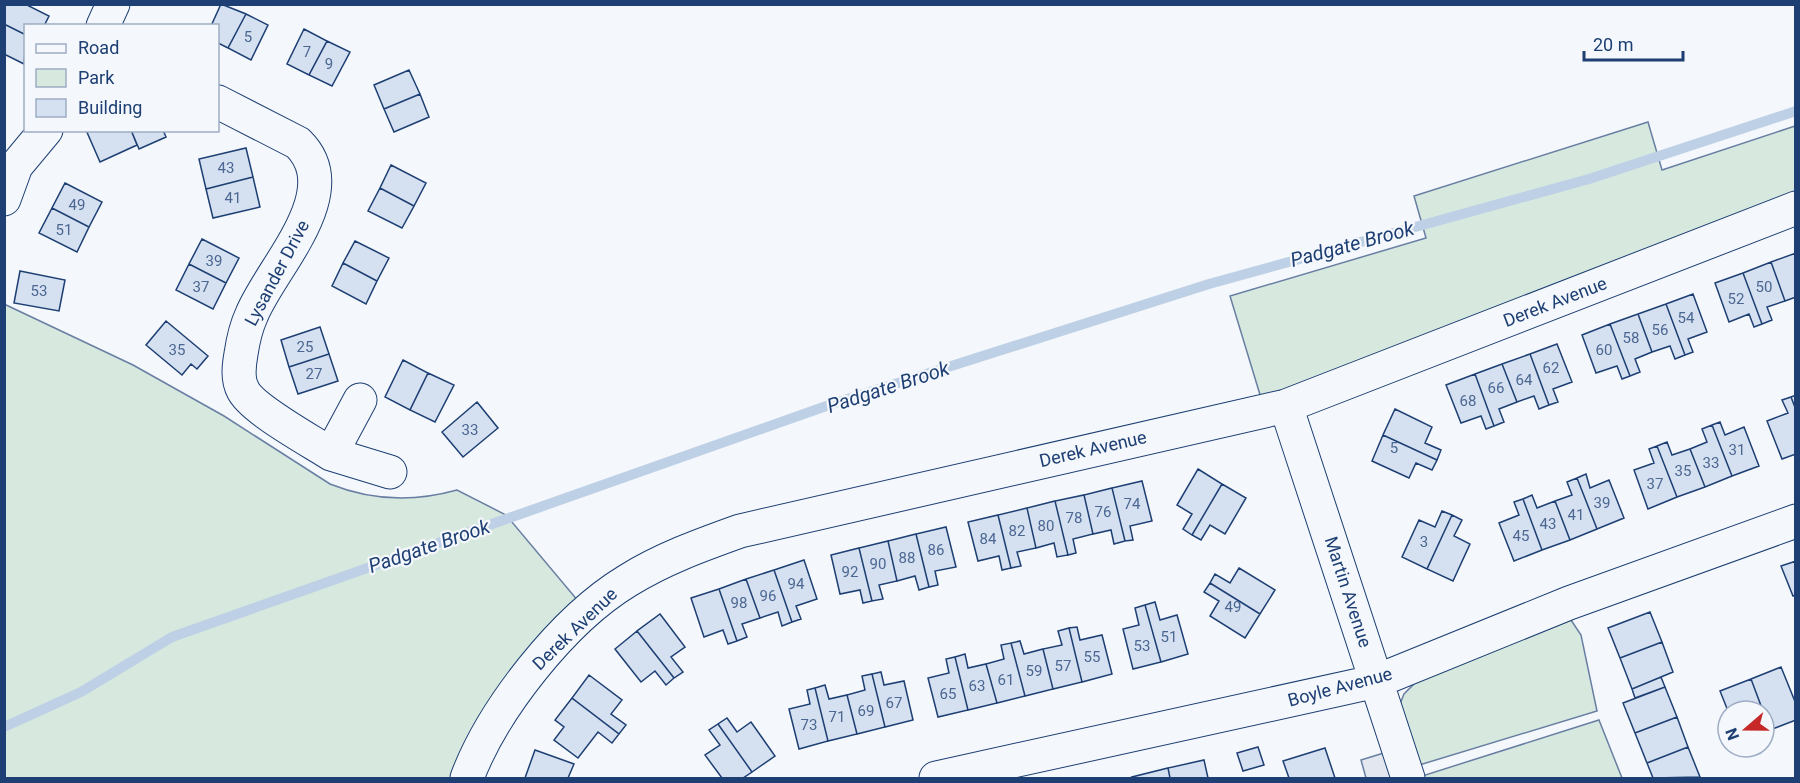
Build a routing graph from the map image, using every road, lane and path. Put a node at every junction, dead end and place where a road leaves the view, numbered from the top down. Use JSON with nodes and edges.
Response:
{"nodes":[{"id":1,"x":113,"y":4,"type":"edge"},
{"id":2,"x":104,"y":24,"type":"edge"},
{"id":3,"x":219,"y":103,"type":"edge"},
{"id":4,"x":44,"y":132,"type":"edge"},
{"id":5,"x":4,"y":199,"type":"edge"},
{"id":6,"x":1796,"y":207,"type":"edge"},
{"id":7,"x":360,"y":399,"type":"dead end"},
{"id":8,"x":1286,"y":406,"type":"junction"},
{"id":9,"x":331,"y":454,"type":"junction"},
{"id":10,"x":390,"y":472,"type":"dead end"},
{"id":11,"x":1796,"y":521,"type":"edge"},
{"id":12,"x":1377,"y":681,"type":"junction"},
{"id":13,"x":467,"y":778,"type":"edge"},
{"id":14,"x":936,"y":778,"type":"edge"},
{"id":15,"x":1408,"y":778,"type":"edge"}],
"edges":[{"from":1,"to":2,"type":"street"},
{"from":3,"to":9,"type":"street","name":"Lysander Drive"},
{"from":4,"to":5,"type":"street"},
{"from":6,"to":8,"type":"street","name":"Derek Avenue"},
{"from":7,"to":9,"type":"street"},
{"from":8,"to":12,"type":"street","name":"Martin Avenue"},
{"from":8,"to":13,"type":"street","name":"Derek Avenue"},
{"from":9,"to":10,"type":"street","name":"Lysander Drive"},
{"from":11,"to":12,"type":"street","name":"Boyle Avenue"},
{"from":12,"to":14,"type":"street","name":"Boyle Avenue"},
{"from":12,"to":15,"type":"street","name":"Martin Avenue"}]}
